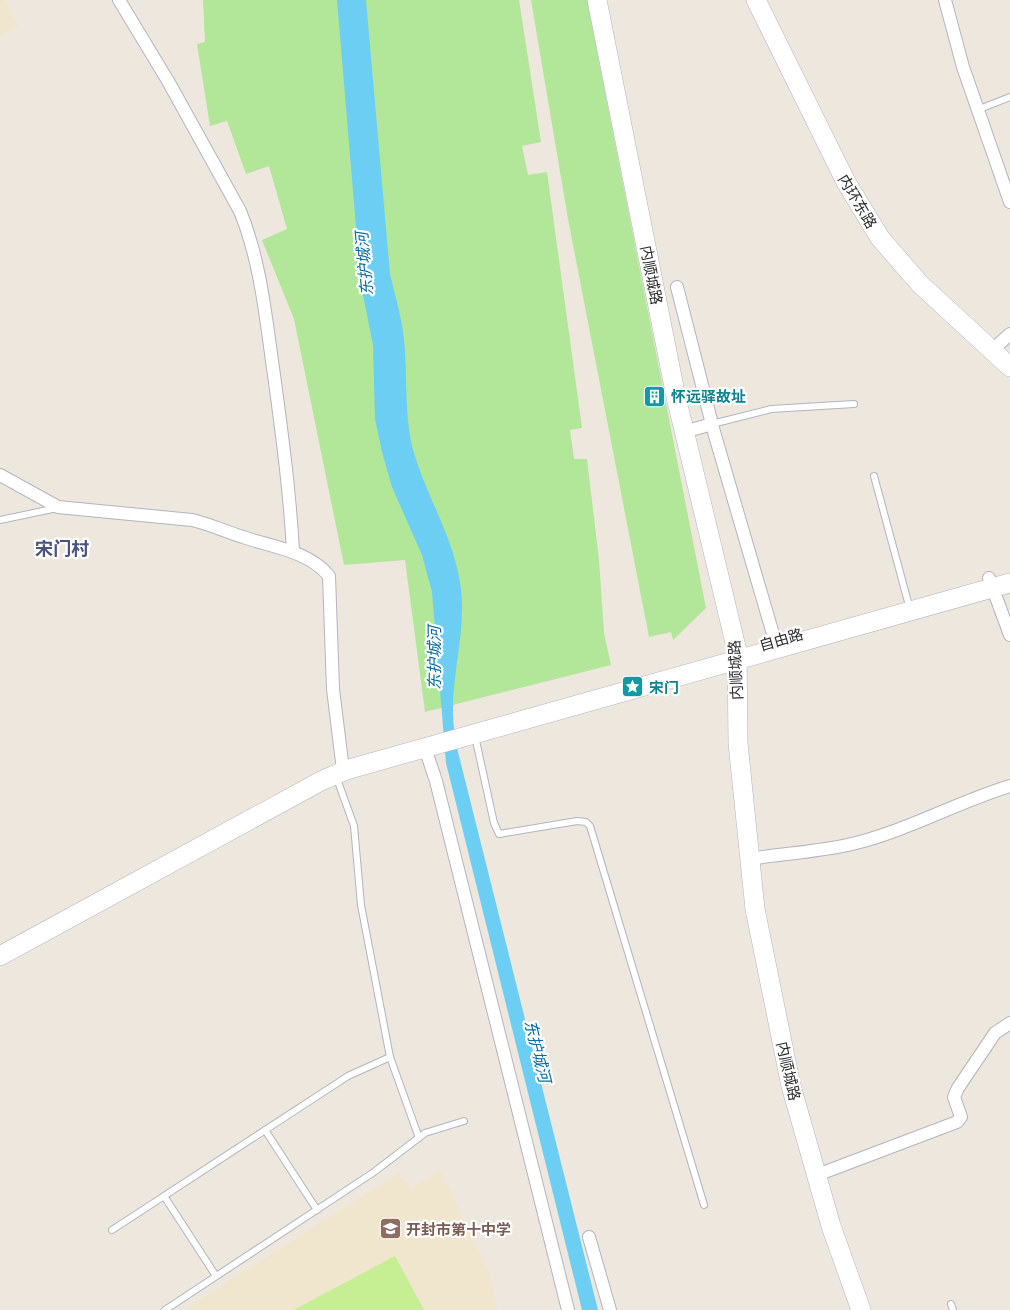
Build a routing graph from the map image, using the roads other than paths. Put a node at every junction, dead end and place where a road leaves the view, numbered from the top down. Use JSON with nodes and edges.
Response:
{"nodes":[{"id":1,"x":119,"y":0,"type":"edge"},
{"id":2,"x":597,"y":0,"type":"edge"},
{"id":3,"x":756,"y":0,"type":"edge"},
{"id":4,"x":768,"y":0,"type":"edge"},
{"id":5,"x":945,"y":0,"type":"edge"},
{"id":6,"x":1010,"y":97,"type":"edge"},
{"id":7,"x":977,"y":110,"type":"junction"},
{"id":8,"x":1010,"y":202,"type":"edge"},
{"id":9,"x":677,"y":287,"type":"dead end"},
{"id":10,"x":1006,"y":344,"type":"edge"},
{"id":11,"x":1010,"y":366,"type":"edge"},
{"id":12,"x":854,"y":404,"type":"dead end"},
{"id":13,"x":712,"y":424,"type":"junction"},
{"id":14,"x":684,"y":432,"type":"junction"},
{"id":15,"x":0,"y":475,"type":"edge"},
{"id":16,"x":874,"y":476,"type":"dead end"},
{"id":17,"x":58,"y":507,"type":"junction"},
{"id":18,"x":0,"y":520,"type":"edge"},
{"id":19,"x":293,"y":552,"type":"junction"},
{"id":20,"x":1010,"y":572,"type":"edge"},
{"id":21,"x":997,"y":583,"type":"edge"},
{"id":22,"x":908,"y":602,"type":"junction"},
{"id":23,"x":1010,"y":634,"type":"edge"},
{"id":24,"x":774,"y":641,"type":"junction"},
{"id":25,"x":737,"y":656,"type":"junction"},
{"id":26,"x":469,"y":734,"type":"junction"},
{"id":27,"x":430,"y":744,"type":"junction"},
{"id":28,"x":339,"y":768,"type":"junction"},
{"id":29,"x":1010,"y":786,"type":"edge"},
{"id":30,"x":750,"y":859,"type":"junction"},
{"id":31,"x":0,"y":942,"type":"edge"},
{"id":32,"x":0,"y":956,"type":"edge"},
{"id":33,"x":1010,"y":1024,"type":"edge"},
{"id":34,"x":390,"y":1057,"type":"junction"},
{"id":35,"x":464,"y":1121,"type":"dead end"},
{"id":36,"x":265,"y":1130,"type":"junction"},
{"id":37,"x":419,"y":1138,"type":"junction"},
{"id":38,"x":816,"y":1175,"type":"junction"},
{"id":39,"x":164,"y":1196,"type":"junction"},
{"id":40,"x":704,"y":1205,"type":"dead end"},
{"id":41,"x":317,"y":1210,"type":"junction"},
{"id":42,"x":112,"y":1230,"type":"dead end"},
{"id":43,"x":589,"y":1237,"type":"dead end"},
{"id":44,"x":216,"y":1276,"type":"junction"},
{"id":45,"x":165,"y":1310,"type":"edge"},
{"id":46,"x":568,"y":1310,"type":"edge"},
{"id":47,"x":610,"y":1310,"type":"edge"},
{"id":48,"x":861,"y":1310,"type":"edge"}],
"edges":[{"from":1,"to":19,"type":"street"},
{"from":2,"to":14,"type":"street","name":"内顺城路"},
{"from":3,"to":11,"type":"street","name":"内环东路"},
{"from":4,"to":10,"type":"street","name":"内环东路"},
{"from":5,"to":7,"type":"street"},
{"from":6,"to":7,"type":"lane"},
{"from":7,"to":8,"type":"street"},
{"from":9,"to":13,"type":"street"},
{"from":12,"to":13,"type":"lane"},
{"from":13,"to":14,"type":"street"},
{"from":13,"to":24,"type":"street"},
{"from":14,"to":25,"type":"street","name":"内顺城路"},
{"from":15,"to":17,"type":"street"},
{"from":16,"to":22,"type":"lane"},
{"from":17,"to":18,"type":"lane"},
{"from":17,"to":19,"type":"street"},
{"from":19,"to":28,"type":"street"},
{"from":20,"to":21,"type":"street","name":"自由路"},
{"from":21,"to":22,"type":"street","name":"自由路"},
{"from":21,"to":23,"type":"street"},
{"from":21,"to":25,"type":"street","name":"自由路"},
{"from":22,"to":24,"type":"street","name":"自由路"},
{"from":24,"to":25,"type":"street","name":"自由路"},
{"from":25,"to":26,"type":"street","name":"自由路"},
{"from":25,"to":30,"type":"street","name":"内顺城路"},
{"from":26,"to":27,"type":"street","name":"自由路"},
{"from":26,"to":40,"type":"lane"},
{"from":27,"to":28,"type":"street","name":"自由路"},
{"from":27,"to":46,"type":"street"},
{"from":28,"to":31,"type":"street"},
{"from":28,"to":32,"type":"street"},
{"from":28,"to":34,"type":"lane"},
{"from":29,"to":30,"type":"street"},
{"from":30,"to":38,"type":"street","name":"内顺城路"},
{"from":33,"to":38,"type":"street"},
{"from":34,"to":36,"type":"lane"},
{"from":34,"to":37,"type":"lane"},
{"from":35,"to":37,"type":"lane"},
{"from":36,"to":39,"type":"lane"},
{"from":36,"to":41,"type":"lane"},
{"from":37,"to":41,"type":"lane"},
{"from":38,"to":48,"type":"street","name":"内顺城路"},
{"from":39,"to":42,"type":"lane"},
{"from":39,"to":44,"type":"lane"},
{"from":41,"to":44,"type":"lane"},
{"from":43,"to":47,"type":"street"},
{"from":44,"to":45,"type":"lane"}]}
